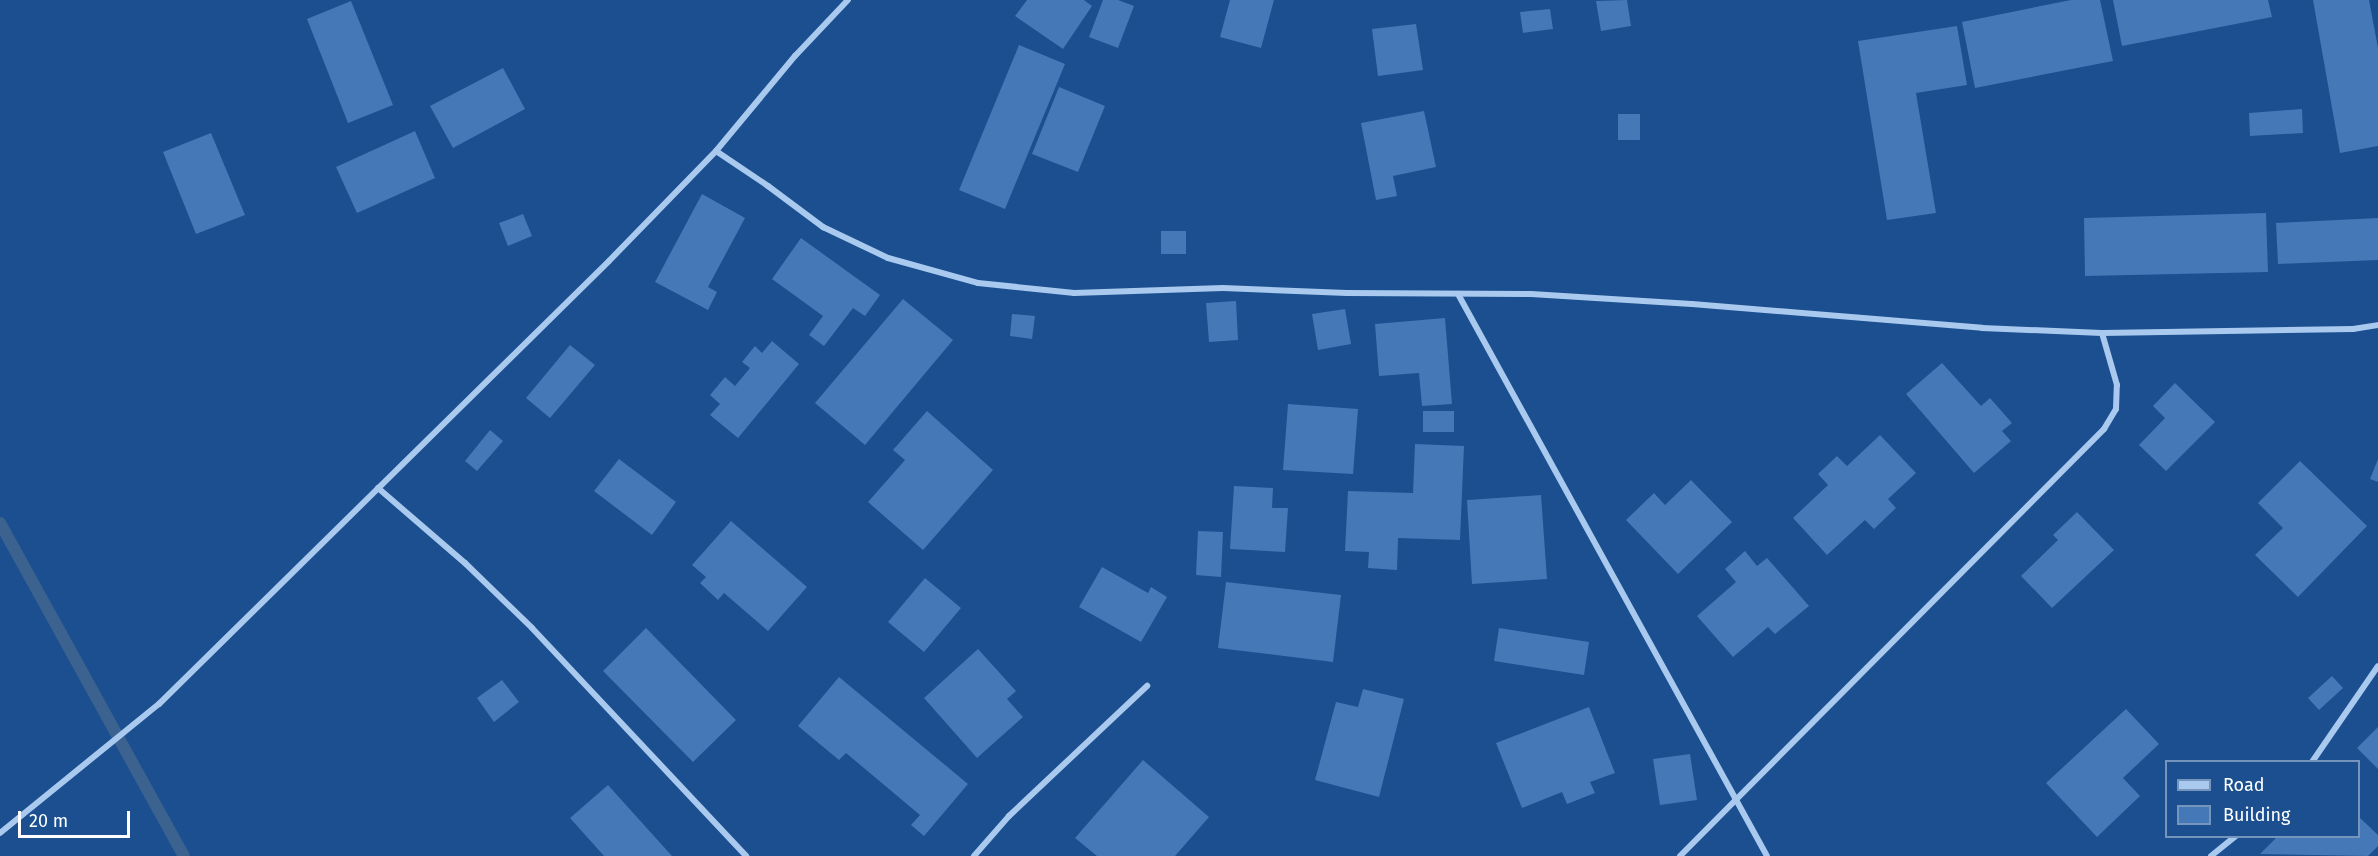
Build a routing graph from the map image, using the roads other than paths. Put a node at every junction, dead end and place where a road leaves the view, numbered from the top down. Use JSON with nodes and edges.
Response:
{"nodes":[{"id":1,"x":848,"y":0,"type":"edge"},
{"id":2,"x":716,"y":151,"type":"junction"},
{"id":3,"x":1458,"y":294,"type":"junction"},
{"id":4,"x":2378,"y":325,"type":"edge"},
{"id":5,"x":2102,"y":333,"type":"junction"},
{"id":6,"x":378,"y":488,"type":"junction"},
{"id":7,"x":2378,"y":666,"type":"edge"},
{"id":8,"x":1147,"y":686,"type":"dead end"},
{"id":9,"x":2313,"y":760,"type":"edge"},
{"id":10,"x":1736,"y":800,"type":"junction"},
{"id":11,"x":0,"y":833,"type":"edge"},
{"id":12,"x":2235,"y":838,"type":"edge"},
{"id":13,"x":746,"y":856,"type":"edge"},
{"id":14,"x":974,"y":856,"type":"edge"},
{"id":15,"x":1680,"y":856,"type":"edge"},
{"id":16,"x":1767,"y":856,"type":"edge"},
{"id":17,"x":2211,"y":856,"type":"edge"}],
"edges":[{"from":1,"to":2,"type":"street"},
{"from":2,"to":3,"type":"street"},
{"from":2,"to":6,"type":"street"},
{"from":3,"to":5,"type":"street"},
{"from":3,"to":10,"type":"street"},
{"from":4,"to":5,"type":"street"},
{"from":5,"to":10,"type":"street"},
{"from":6,"to":11,"type":"street"},
{"from":6,"to":13,"type":"street"},
{"from":7,"to":9,"type":"street"},
{"from":8,"to":14,"type":"street"},
{"from":10,"to":15,"type":"street"},
{"from":10,"to":16,"type":"street"},
{"from":12,"to":17,"type":"street"}]}
